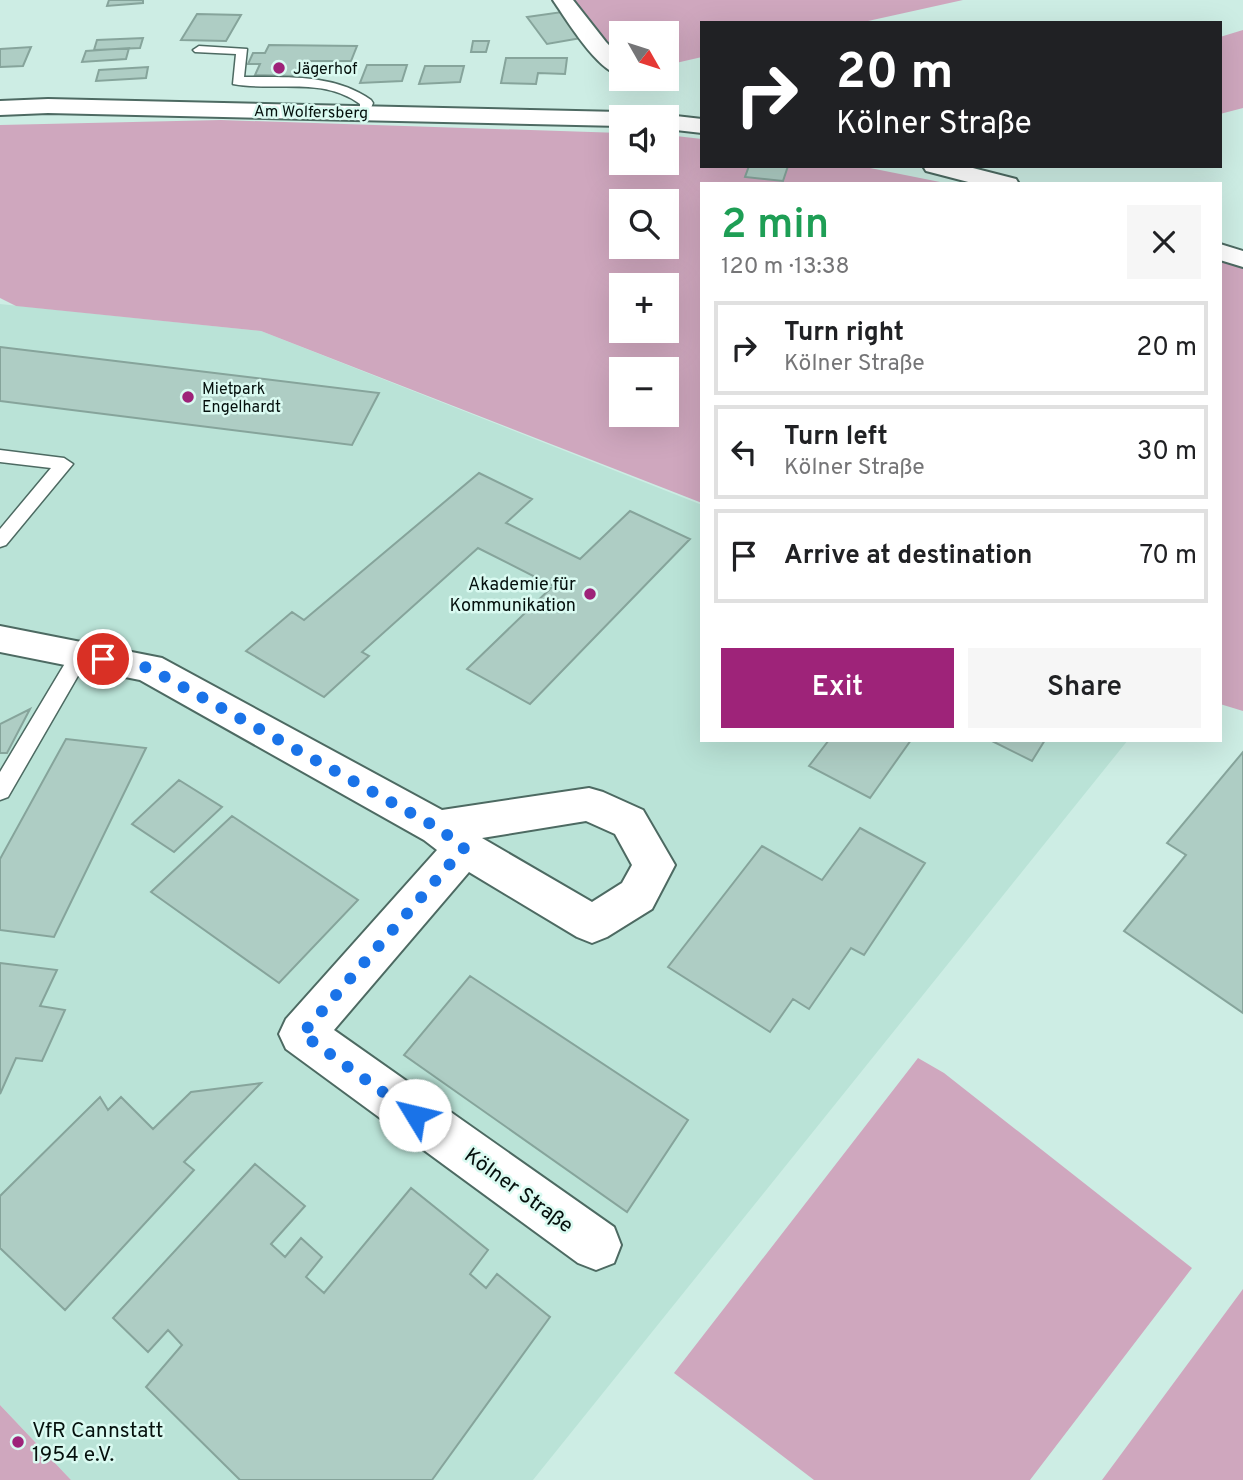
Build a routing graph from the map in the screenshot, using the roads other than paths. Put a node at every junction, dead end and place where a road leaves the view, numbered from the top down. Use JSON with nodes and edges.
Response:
{"nodes":[{"id":1,"x":563,"y":0,"type":"edge"},
{"id":2,"x":199,"y":50,"type":"dead end"},
{"id":3,"x":609,"y":58,"type":"edge"},
{"id":4,"x":0,"y":108,"type":"edge"},
{"id":5,"x":364,"y":112,"type":"junction"},
{"id":6,"x":609,"y":119,"type":"edge"},
{"id":7,"x":679,"y":123,"type":"edge"},
{"id":8,"x":700,"y":126,"type":"edge"},
{"id":9,"x":943,"y":168,"type":"edge"},
{"id":10,"x":999,"y":182,"type":"edge"},
{"id":11,"x":1222,"y":253,"type":"edge"},
{"id":12,"x":1243,"y":259,"type":"edge"},
{"id":13,"x":0,"y":456,"type":"edge"},
{"id":14,"x":0,"y":541,"type":"edge"},
{"id":15,"x":0,"y":639,"type":"edge"},
{"id":16,"x":80,"y":654,"type":"junction"},
{"id":17,"x":0,"y":791,"type":"edge"},
{"id":18,"x":596,"y":1244,"type":"dead end"}],
"edges":[{"from":1,"to":3,"type":"street"},
{"from":2,"to":5,"type":"lane"},
{"from":4,"to":5,"type":"street","name":"Am Wolfersberg"},
{"from":5,"to":6,"type":"street","name":"Am Wolfersberg"},
{"from":7,"to":8,"type":"street"},
{"from":9,"to":10,"type":"street"},
{"from":11,"to":12,"type":"street"},
{"from":13,"to":14,"type":"lane"},
{"from":15,"to":16,"type":"street","name":"Kölner Straße"},
{"from":16,"to":17,"type":"lane"},
{"from":16,"to":18,"type":"street","name":"Kölner Straße"}]}
